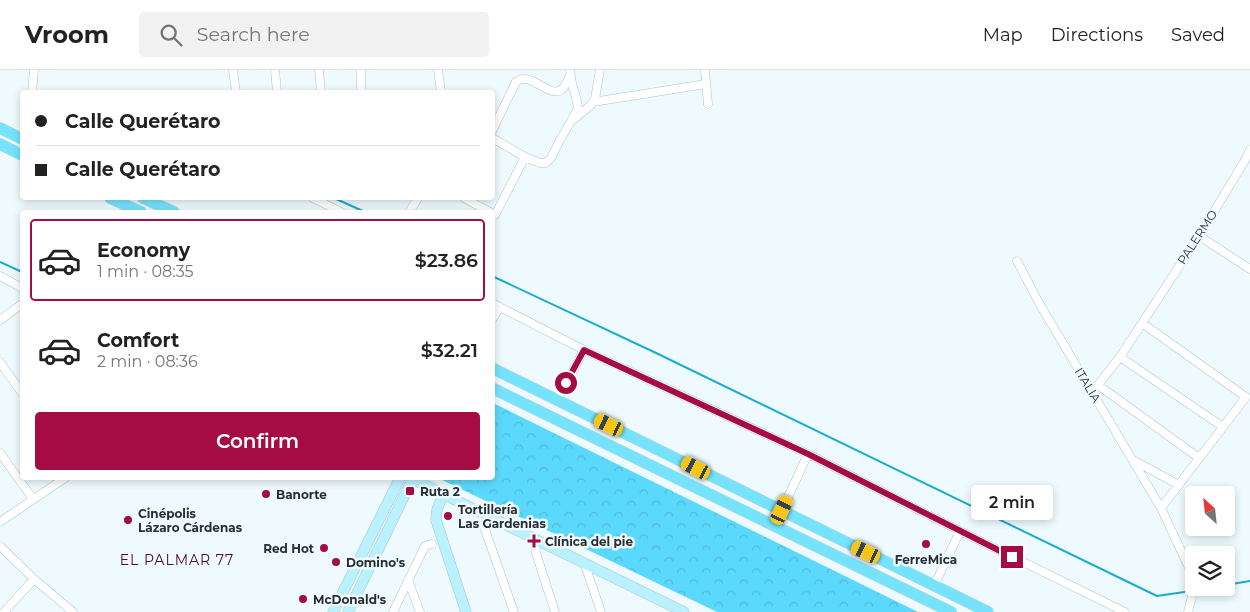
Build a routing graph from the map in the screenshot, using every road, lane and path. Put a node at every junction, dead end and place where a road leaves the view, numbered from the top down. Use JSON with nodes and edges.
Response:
{"nodes":[{"id":1,"x":34,"y":70,"type":"edge"},
{"id":2,"x":233,"y":70,"type":"edge"},
{"id":3,"x":275,"y":70,"type":"edge"},
{"id":4,"x":319,"y":70,"type":"edge"},
{"id":5,"x":360,"y":70,"type":"edge"},
{"id":6,"x":438,"y":70,"type":"edge"},
{"id":7,"x":600,"y":70,"type":"edge"},
{"id":8,"x":705,"y":70,"type":"edge"},
{"id":9,"x":570,"y":73,"type":"edge"},
{"id":10,"x":706,"y":84,"type":"junction"},
{"id":11,"x":32,"y":90,"type":"edge"},
{"id":12,"x":236,"y":90,"type":"edge"},
{"id":13,"x":277,"y":90,"type":"edge"},
{"id":14,"x":321,"y":90,"type":"edge"},
{"id":15,"x":361,"y":90,"type":"edge"},
{"id":16,"x":441,"y":90,"type":"edge"},
{"id":17,"x":593,"y":102,"type":"junction"},
{"id":18,"x":708,"y":104,"type":"dead end"},
{"id":19,"x":495,"y":125,"type":"edge"},
{"id":20,"x":568,"y":125,"type":"junction"},
{"id":21,"x":0,"y":128,"type":"edge"},
{"id":22,"x":20,"y":138,"type":"edge"},
{"id":23,"x":495,"y":140,"type":"edge"},
{"id":24,"x":0,"y":144,"type":"edge"},
{"id":25,"x":1250,"y":150,"type":"edge"},
{"id":26,"x":20,"y":154,"type":"edge"},
{"id":27,"x":525,"y":157,"type":"junction"},
{"id":28,"x":1247,"y":164,"type":"edge"},
{"id":29,"x":114,"y":200,"type":"edge"},
{"id":30,"x":147,"y":200,"type":"edge"},
{"id":31,"x":317,"y":200,"type":"edge"},
{"id":32,"x":468,"y":200,"type":"edge"},
{"id":33,"x":137,"y":210,"type":"edge"},
{"id":34,"x":170,"y":210,"type":"edge"},
{"id":35,"x":337,"y":210,"type":"edge"},
{"id":36,"x":485,"y":210,"type":"edge"},
{"id":37,"x":494,"y":210,"type":"edge"},
{"id":38,"x":1199,"y":236,"type":"junction"},
{"id":39,"x":1017,"y":261,"type":"dead end"},
{"id":40,"x":1250,"y":269,"type":"edge"},
{"id":41,"x":0,"y":276,"type":"edge"},
{"id":42,"x":20,"y":287,"type":"edge"},
{"id":43,"x":20,"y":305,"type":"edge"},
{"id":44,"x":496,"y":305,"type":"edge"},
{"id":45,"x":0,"y":320,"type":"edge"},
{"id":46,"x":1142,"y":323,"type":"junction"},
{"id":47,"x":584,"y":350,"type":"junction"},
{"id":48,"x":1120,"y":357,"type":"junction"},
{"id":49,"x":0,"y":362,"type":"edge"},
{"id":50,"x":495,"y":369,"type":"edge"},
{"id":51,"x":1098,"y":385,"type":"junction"},
{"id":52,"x":495,"y":389,"type":"edge"},
{"id":53,"x":1091,"y":389,"type":"junction"},
{"id":54,"x":20,"y":390,"type":"edge"},
{"id":55,"x":558,"y":400,"type":"junction"},
{"id":56,"x":1223,"y":427,"type":"junction"},
{"id":57,"x":0,"y":452,"type":"edge"},
{"id":58,"x":808,"y":454,"type":"junction"},
{"id":59,"x":1199,"y":458,"type":"junction"},
{"id":60,"x":1131,"y":459,"type":"junction"},
{"id":61,"x":62,"y":480,"type":"edge"},
{"id":62,"x":399,"y":480,"type":"edge"},
{"id":63,"x":411,"y":480,"type":"edge"},
{"id":64,"x":416,"y":480,"type":"edge"},
{"id":65,"x":1179,"y":485,"type":"junction"},
{"id":66,"x":443,"y":494,"type":"junction"},
{"id":67,"x":33,"y":499,"type":"junction"},
{"id":68,"x":1161,"y":508,"type":"junction"},
{"id":69,"x":782,"y":510,"type":"junction"},
{"id":70,"x":482,"y":513,"type":"junction"},
{"id":71,"x":0,"y":522,"type":"edge"},
{"id":72,"x":960,"y":531,"type":"junction"},
{"id":73,"x":535,"y":539,"type":"junction"},
{"id":74,"x":432,"y":544,"type":"dead end"},
{"id":75,"x":0,"y":546,"type":"edge"},
{"id":76,"x":1185,"y":559,"type":"edge"},
{"id":77,"x":584,"y":562,"type":"junction"},
{"id":78,"x":34,"y":579,"type":"junction"},
{"id":79,"x":408,"y":580,"type":"junction"},
{"id":80,"x":934,"y":586,"type":"junction"},
{"id":81,"x":1192,"y":596,"type":"edge"},
{"id":82,"x":1115,"y":610,"type":"edge"},
{"id":83,"x":4,"y":612,"type":"edge"},
{"id":84,"x":73,"y":612,"type":"edge"},
{"id":85,"x":334,"y":612,"type":"edge"},
{"id":86,"x":348,"y":612,"type":"edge"},
{"id":87,"x":393,"y":612,"type":"edge"},
{"id":88,"x":420,"y":612,"type":"edge"},
{"id":89,"x":466,"y":612,"type":"edge"},
{"id":90,"x":514,"y":612,"type":"edge"},
{"id":91,"x":555,"y":612,"type":"edge"},
{"id":92,"x":601,"y":612,"type":"edge"},
{"id":93,"x":683,"y":612,"type":"edge"},
{"id":94,"x":951,"y":612,"type":"edge"},
{"id":95,"x":988,"y":612,"type":"edge"},
{"id":96,"x":1125,"y":612,"type":"edge"},
{"id":97,"x":1188,"y":612,"type":"edge"}],
"edges":[{"from":1,"to":11,"type":"street"},
{"from":2,"to":12,"type":"street"},
{"from":3,"to":13,"type":"street"},
{"from":4,"to":14,"type":"street"},
{"from":5,"to":15,"type":"street"},
{"from":6,"to":16,"type":"street"},
{"from":7,"to":17,"type":"street"},
{"from":8,"to":10,"type":"street"},
{"from":9,"to":19,"type":"street"},
{"from":9,"to":20,"type":"street"},
{"from":10,"to":17,"type":"street"},
{"from":10,"to":18,"type":"street"},
{"from":17,"to":20,"type":"street"},
{"from":20,"to":27,"type":"street"},
{"from":21,"to":22,"type":"main road"},
{"from":23,"to":27,"type":"street"},
{"from":24,"to":26,"type":"main road"},
{"from":25,"to":28,"type":"street","name":"PALERMO"},
{"from":27,"to":37,"type":"street"},
{"from":28,"to":38,"type":"street","name":"PALERMO"},
{"from":29,"to":33,"type":"main road"},
{"from":30,"to":34,"type":"main road"},
{"from":31,"to":35,"type":"street"},
{"from":32,"to":36,"type":"street"},
{"from":38,"to":40,"type":"street"},
{"from":38,"to":46,"type":"street","name":"PALERMO"},
{"from":39,"to":53,"type":"street","name":"ITALIA"},
{"from":41,"to":42,"type":"street"},
{"from":43,"to":45,"type":"street"},
{"from":44,"to":47,"type":"street"},
{"from":46,"to":48,"type":"street","name":"PALERMO"},
{"from":46,"to":56,"type":"street"},
{"from":47,"to":55,"type":"street"},
{"from":47,"to":58,"type":"street"},
{"from":48,"to":51,"type":"street","name":"PALERMO"},
{"from":48,"to":56,"type":"street"},
{"from":49,"to":54,"type":"street"},
{"from":50,"to":55,"type":"main road"},
{"from":51,"to":53,"type":"street"},
{"from":51,"to":59,"type":"street"},
{"from":52,"to":94,"type":"main road"},
{"from":53,"to":60,"type":"street","name":"ITALIA"},
{"from":55,"to":69,"type":"main road"},
{"from":56,"to":59,"type":"street"},
{"from":57,"to":67,"type":"street"},
{"from":58,"to":69,"type":"street"},
{"from":58,"to":72,"type":"street"},
{"from":59,"to":65,"type":"street"},
{"from":60,"to":65,"type":"street"},
{"from":60,"to":68,"type":"street","name":"ITALIA"},
{"from":61,"to":67,"type":"street"},
{"from":62,"to":85,"type":"street"},
{"from":63,"to":86,"type":"street"},
{"from":64,"to":66,"type":"street"},
{"from":65,"to":68,"type":"street"},
{"from":66,"to":70,"type":"street"},
{"from":66,"to":89,"type":"street"},
{"from":67,"to":71,"type":"street"},
{"from":68,"to":76,"type":"street","name":"ITALIA"},
{"from":69,"to":80,"type":"main road"},
{"from":70,"to":73,"type":"street"},
{"from":70,"to":90,"type":"street"},
{"from":72,"to":80,"type":"street"},
{"from":72,"to":82,"type":"street"},
{"from":73,"to":77,"type":"street"},
{"from":73,"to":91,"type":"street"},
{"from":74,"to":79,"type":"street"},
{"from":75,"to":78,"type":"street"},
{"from":77,"to":92,"type":"street"},
{"from":77,"to":93,"type":"street"},
{"from":78,"to":83,"type":"street"},
{"from":78,"to":84,"type":"street"},
{"from":79,"to":87,"type":"street"},
{"from":79,"to":88,"type":"street"},
{"from":80,"to":95,"type":"main road"},
{"from":81,"to":97,"type":"street"},
{"from":82,"to":96,"type":"street"}]}
